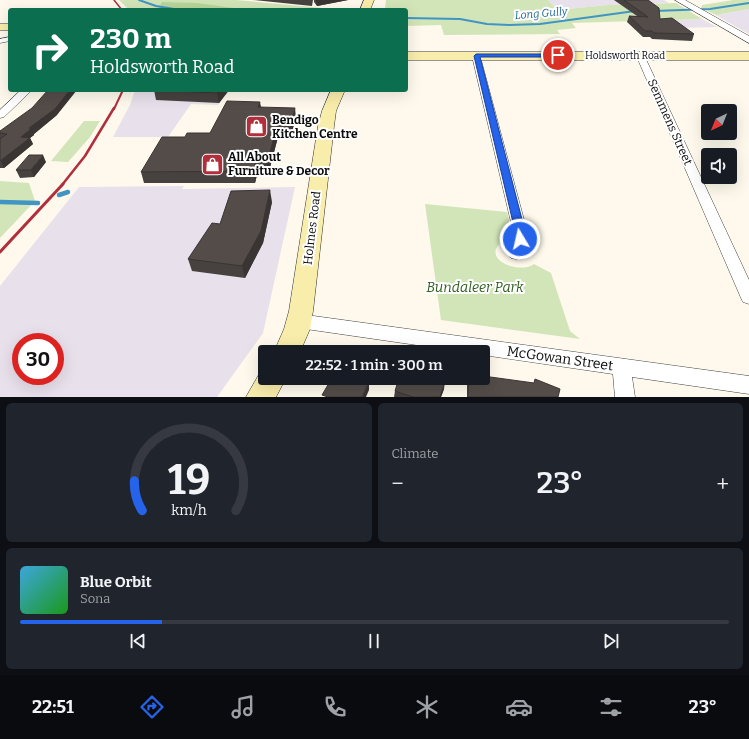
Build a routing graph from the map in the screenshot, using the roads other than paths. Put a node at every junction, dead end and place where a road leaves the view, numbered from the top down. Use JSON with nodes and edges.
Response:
{"nodes":[{"id":1,"x":679,"y":0,"type":"edge"},
{"id":2,"x":749,"y":40,"type":"edge"},
{"id":3,"x":408,"y":56,"type":"edge"},
{"id":4,"x":476,"y":56,"type":"junction"},
{"id":5,"x":640,"y":56,"type":"junction"},
{"id":6,"x":749,"y":56,"type":"edge"},
{"id":7,"x":25,"y":92,"type":"edge"},
{"id":8,"x":337,"y":92,"type":"edge"},
{"id":9,"x":0,"y":115,"type":"edge"},
{"id":10,"x":516,"y":254,"type":"dead end"},
{"id":11,"x":749,"y":298,"type":"edge"},
{"id":12,"x":299,"y":321,"type":"junction"},
{"id":13,"x":290,"y":345,"type":"edge"},
{"id":14,"x":622,"y":367,"type":"junction"},
{"id":15,"x":268,"y":385,"type":"edge"},
{"id":16,"x":749,"y":385,"type":"edge"},
{"id":17,"x":260,"y":397,"type":"edge"},
{"id":18,"x":625,"y":397,"type":"edge"}],
"edges":[{"from":1,"to":2,"type":"street"},
{"from":3,"to":4,"type":"main road","name":"Holdsworth Road"},
{"from":4,"to":5,"type":"main road","name":"Holdsworth Road"},
{"from":4,"to":10,"type":"street"},
{"from":5,"to":6,"type":"main road","name":"Holdsworth Road"},
{"from":5,"to":11,"type":"street","name":"Semmens Street"},
{"from":7,"to":9,"type":"street"},
{"from":8,"to":12,"type":"main road","name":"Holmes Road"},
{"from":12,"to":13,"type":"main road","name":"Holmes Road"},
{"from":12,"to":14,"type":"street","name":"McGowan Street"},
{"from":14,"to":16,"type":"street","name":"McGowan Street"},
{"from":14,"to":18,"type":"street"},
{"from":15,"to":17,"type":"main road"}]}
